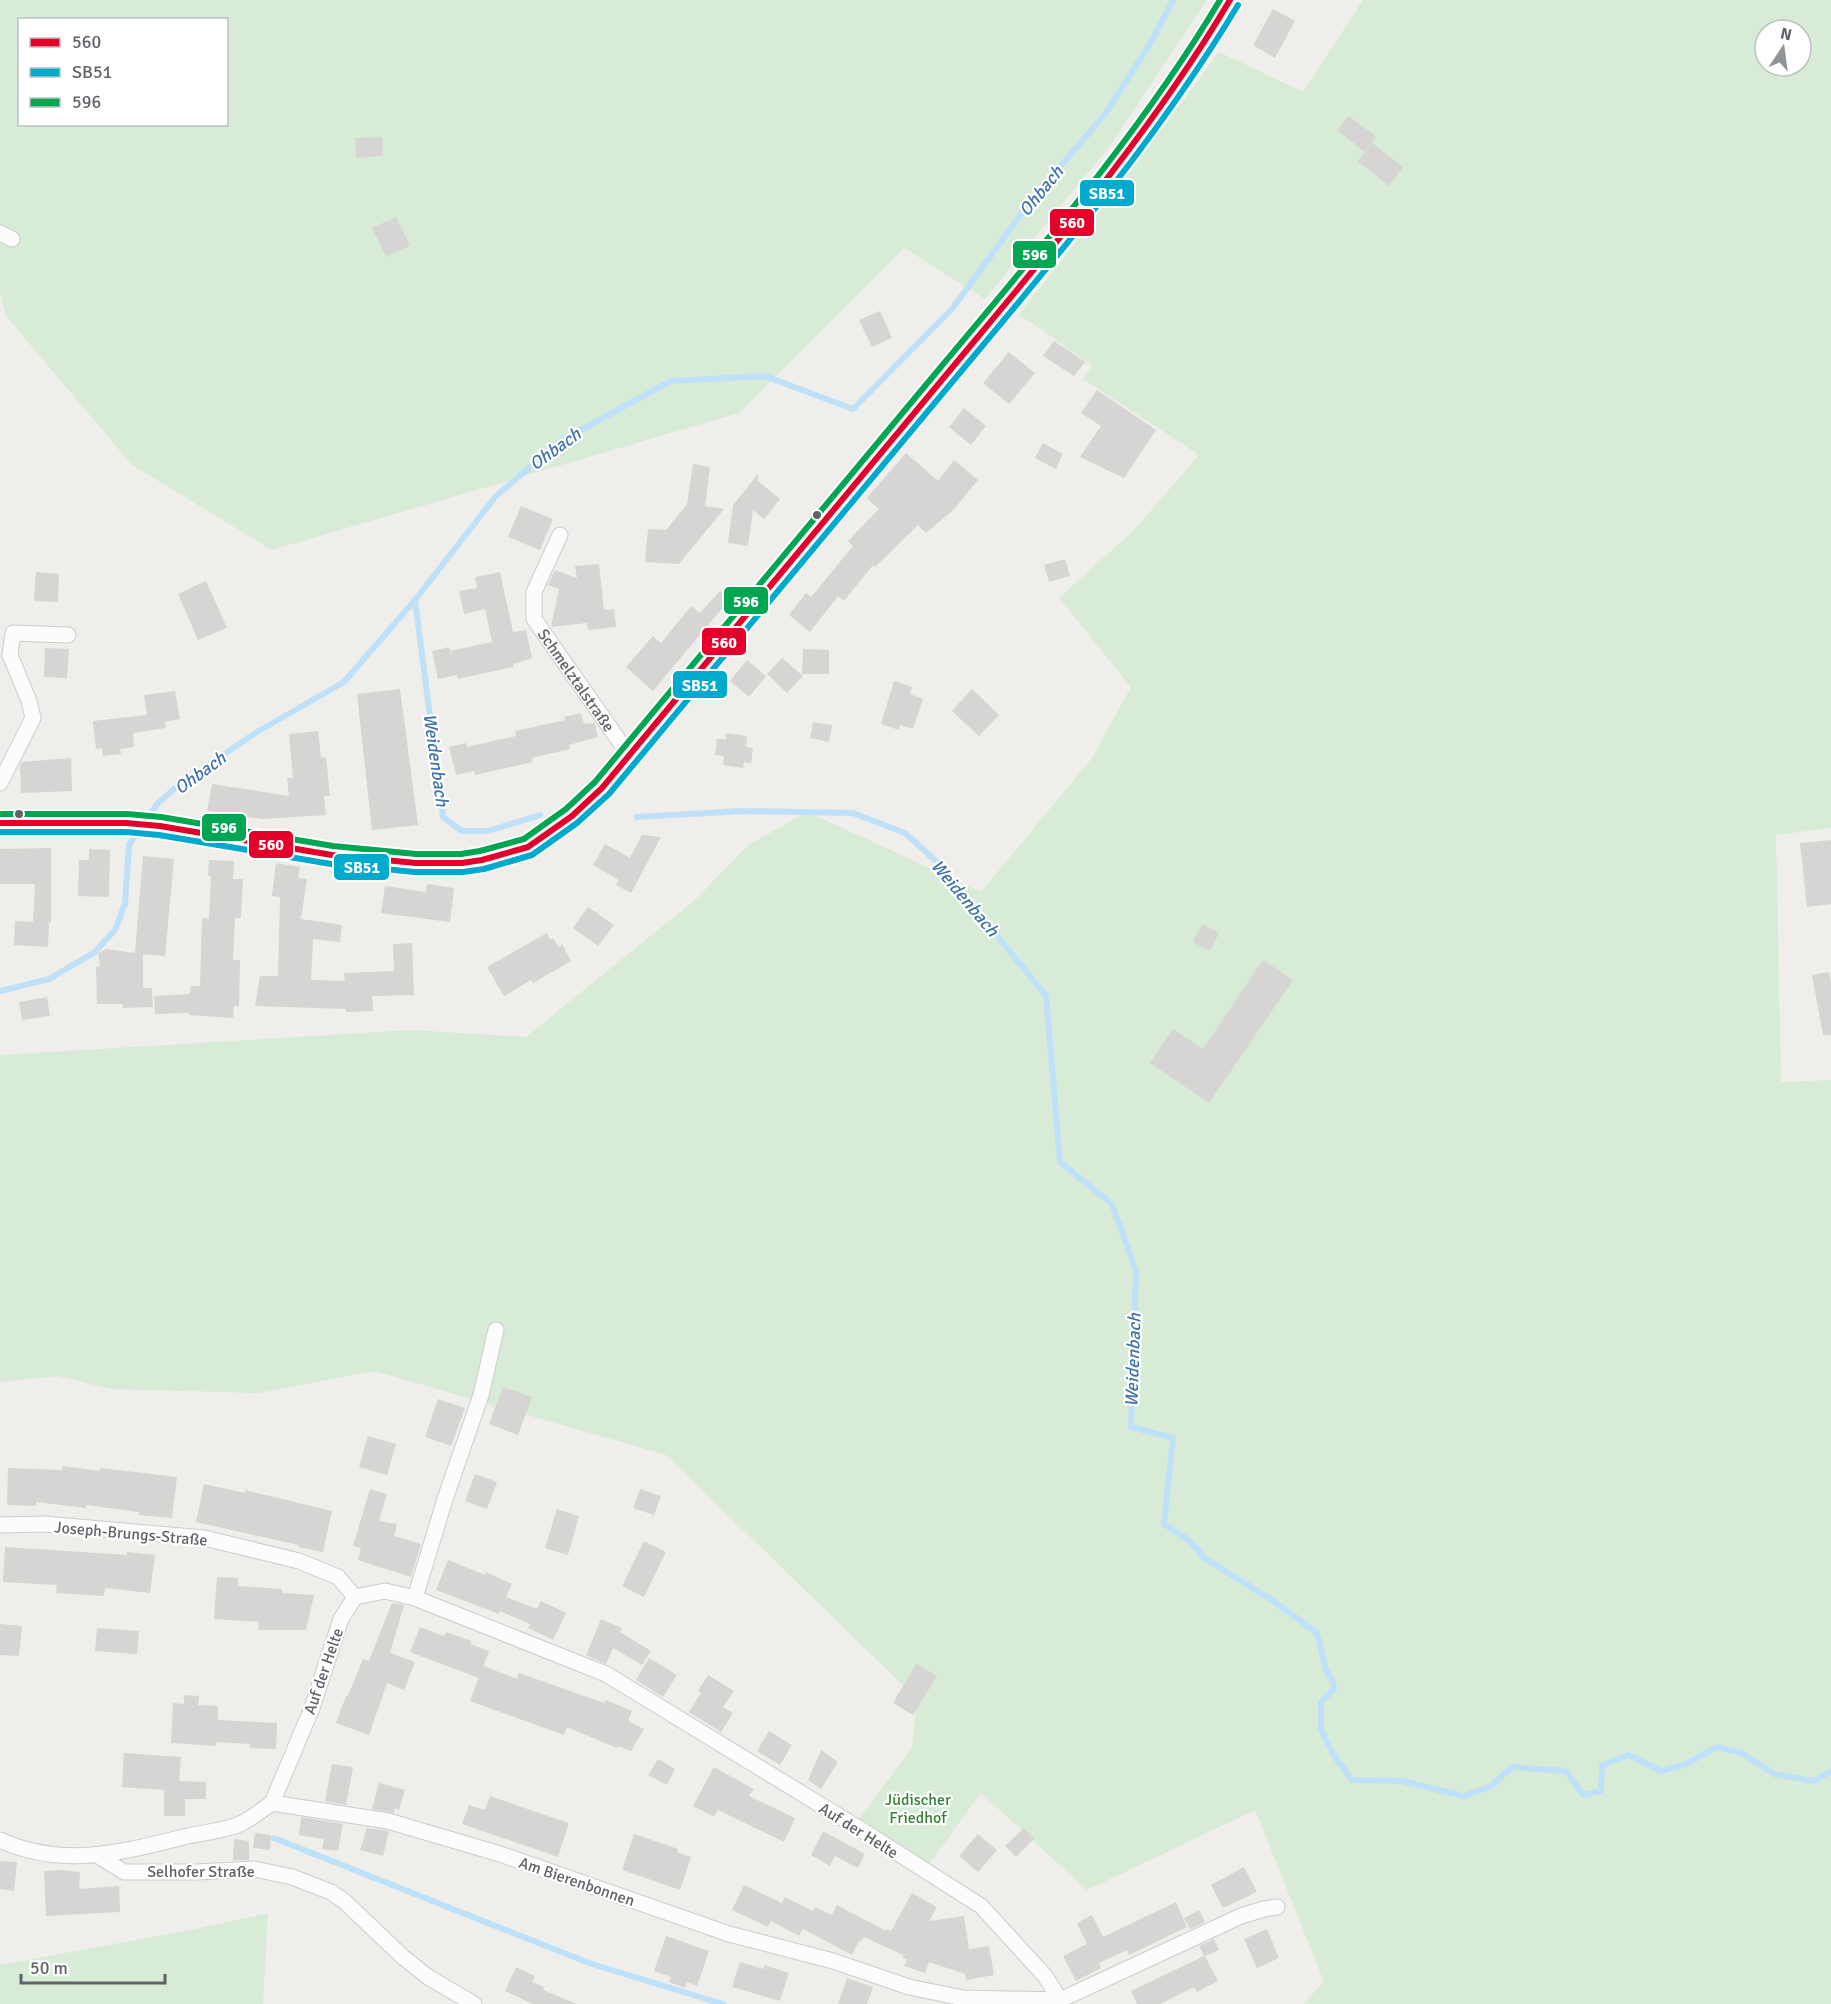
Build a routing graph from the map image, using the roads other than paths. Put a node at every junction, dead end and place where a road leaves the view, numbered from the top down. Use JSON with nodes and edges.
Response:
{"nodes":[{"id":1,"x":1230,"y":0,"type":"edge"},
{"id":2,"x":560,"y":535,"type":"dead end"},
{"id":3,"x":68,"y":636,"type":"dead end"},
{"id":4,"x":5,"y":655,"type":"edge"},
{"id":5,"x":629,"y":755,"type":"junction"},
{"id":6,"x":0,"y":783,"type":"edge"},
{"id":7,"x":0,"y":823,"type":"edge"},
{"id":8,"x":496,"y":1330,"type":"dead end"},
{"id":9,"x":0,"y":1525,"type":"edge"},
{"id":10,"x":355,"y":1597,"type":"junction"},
{"id":11,"x":415,"y":1598,"type":"junction"},
{"id":12,"x":272,"y":1803,"type":"junction"},
{"id":13,"x":0,"y":1840,"type":"edge"},
{"id":14,"x":96,"y":1855,"type":"junction"},
{"id":15,"x":1276,"y":1907,"type":"dead end"},
{"id":16,"x":1060,"y":2000,"type":"junction"},
{"id":17,"x":474,"y":2004,"type":"edge"}],
"edges":[{"from":1,"to":5,"type":"main road"},
{"from":2,"to":5,"type":"street","name":"Schmelztalstraße"},
{"from":3,"to":4,"type":"street"},
{"from":4,"to":6,"type":"street"},
{"from":5,"to":7,"type":"main road"},
{"from":8,"to":11,"type":"street"},
{"from":9,"to":10,"type":"street","name":"Joseph-Brungs-Straße"},
{"from":10,"to":11,"type":"street","name":"Auf der Helte"},
{"from":10,"to":12,"type":"street","name":"Auf der Helte"},
{"from":11,"to":16,"type":"street","name":"Auf der Helte"},
{"from":12,"to":14,"type":"street"},
{"from":12,"to":16,"type":"street","name":"Am Bierenbonnen"},
{"from":13,"to":14,"type":"street"},
{"from":14,"to":17,"type":"street","name":"Selhofer Straße"},
{"from":15,"to":16,"type":"street"}]}
